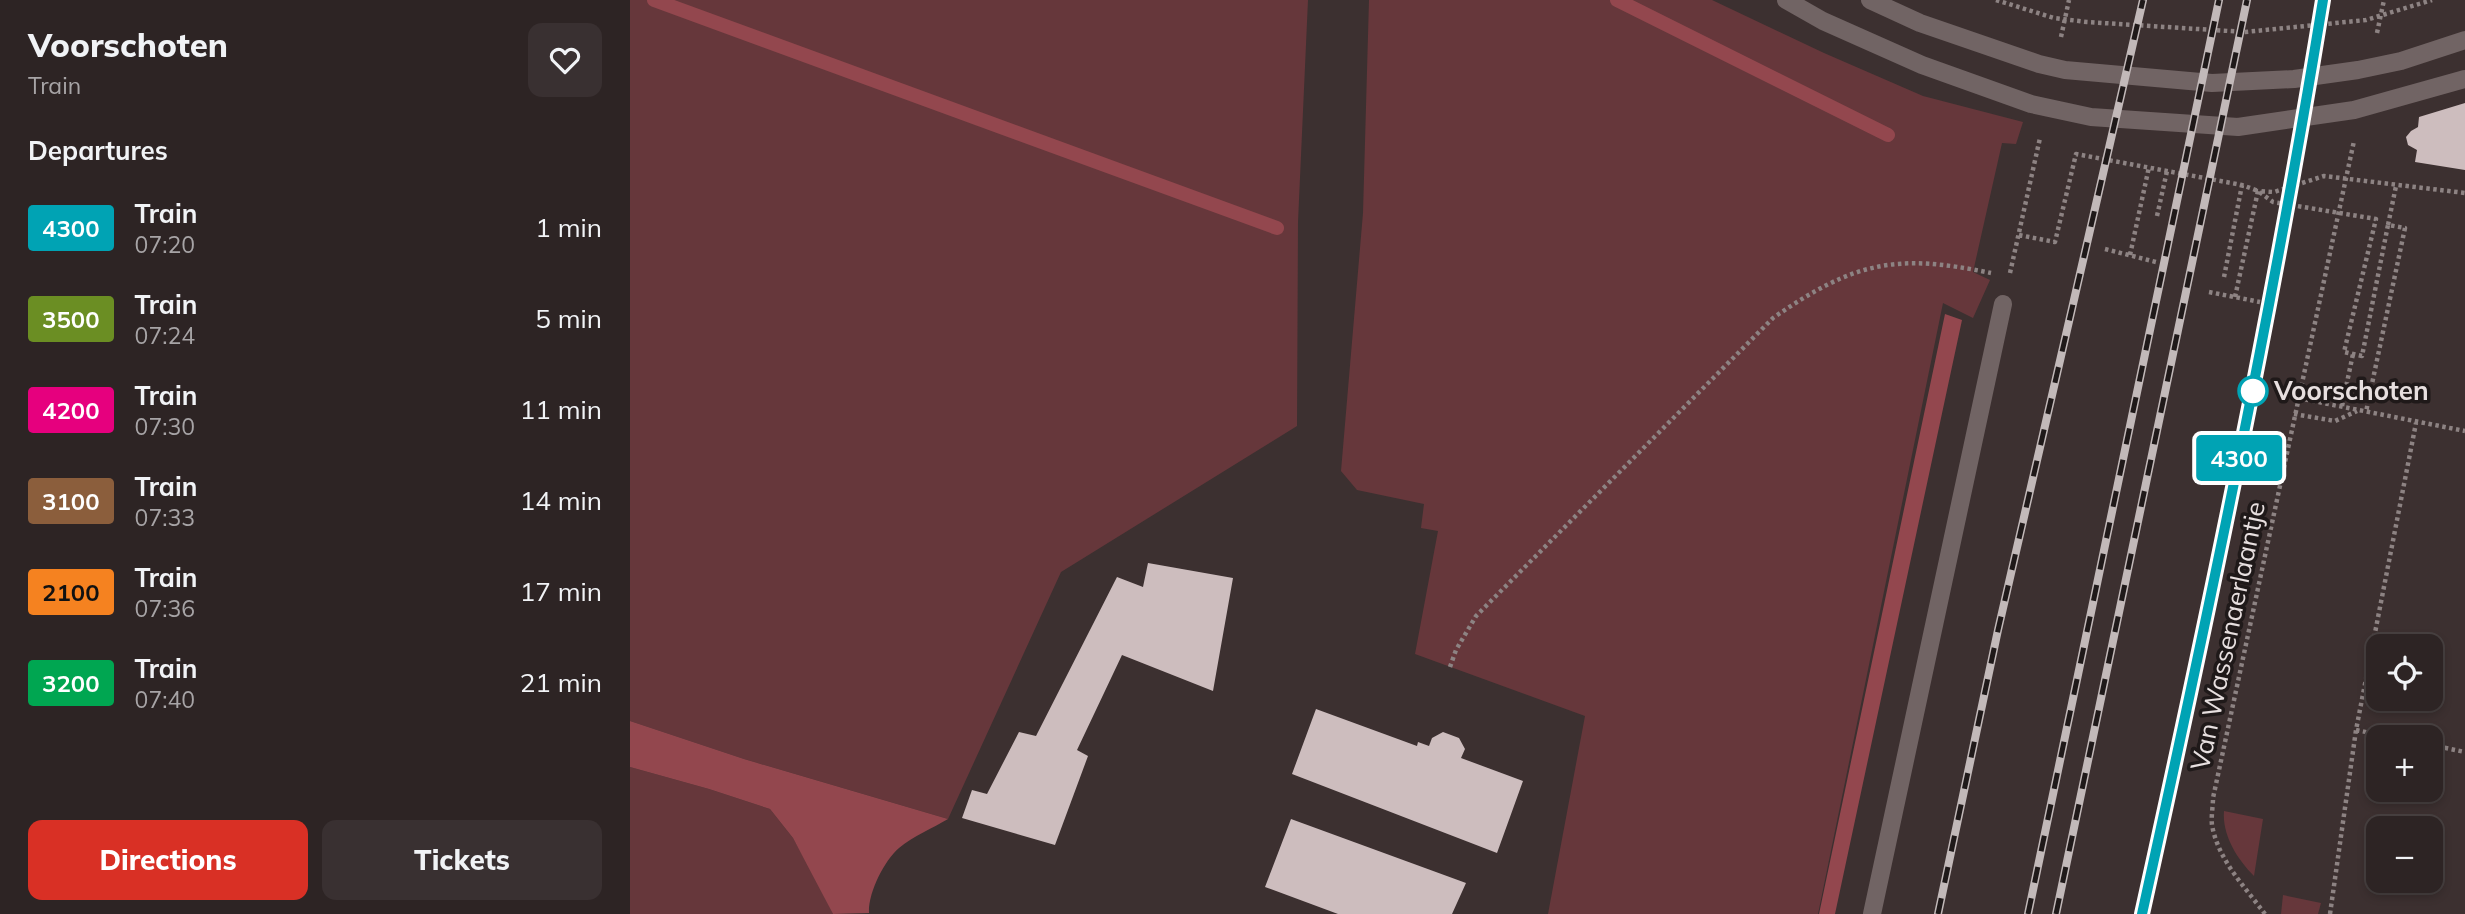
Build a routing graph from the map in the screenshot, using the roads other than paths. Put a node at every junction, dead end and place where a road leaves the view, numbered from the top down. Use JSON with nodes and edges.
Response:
{"nodes":[{"id":1,"x":1786,"y":0,"type":"edge"},
{"id":2,"x":1870,"y":0,"type":"edge"},
{"id":3,"x":2465,"y":40,"type":"edge"},
{"id":4,"x":2465,"y":79,"type":"edge"},
{"id":5,"x":2003,"y":304,"type":"road end"},
{"id":6,"x":1872,"y":914,"type":"edge"}],
"edges":[{"from":1,"to":4,"type":"main road"},
{"from":2,"to":3,"type":"main road"},
{"from":5,"to":6,"type":"main road"}]}
